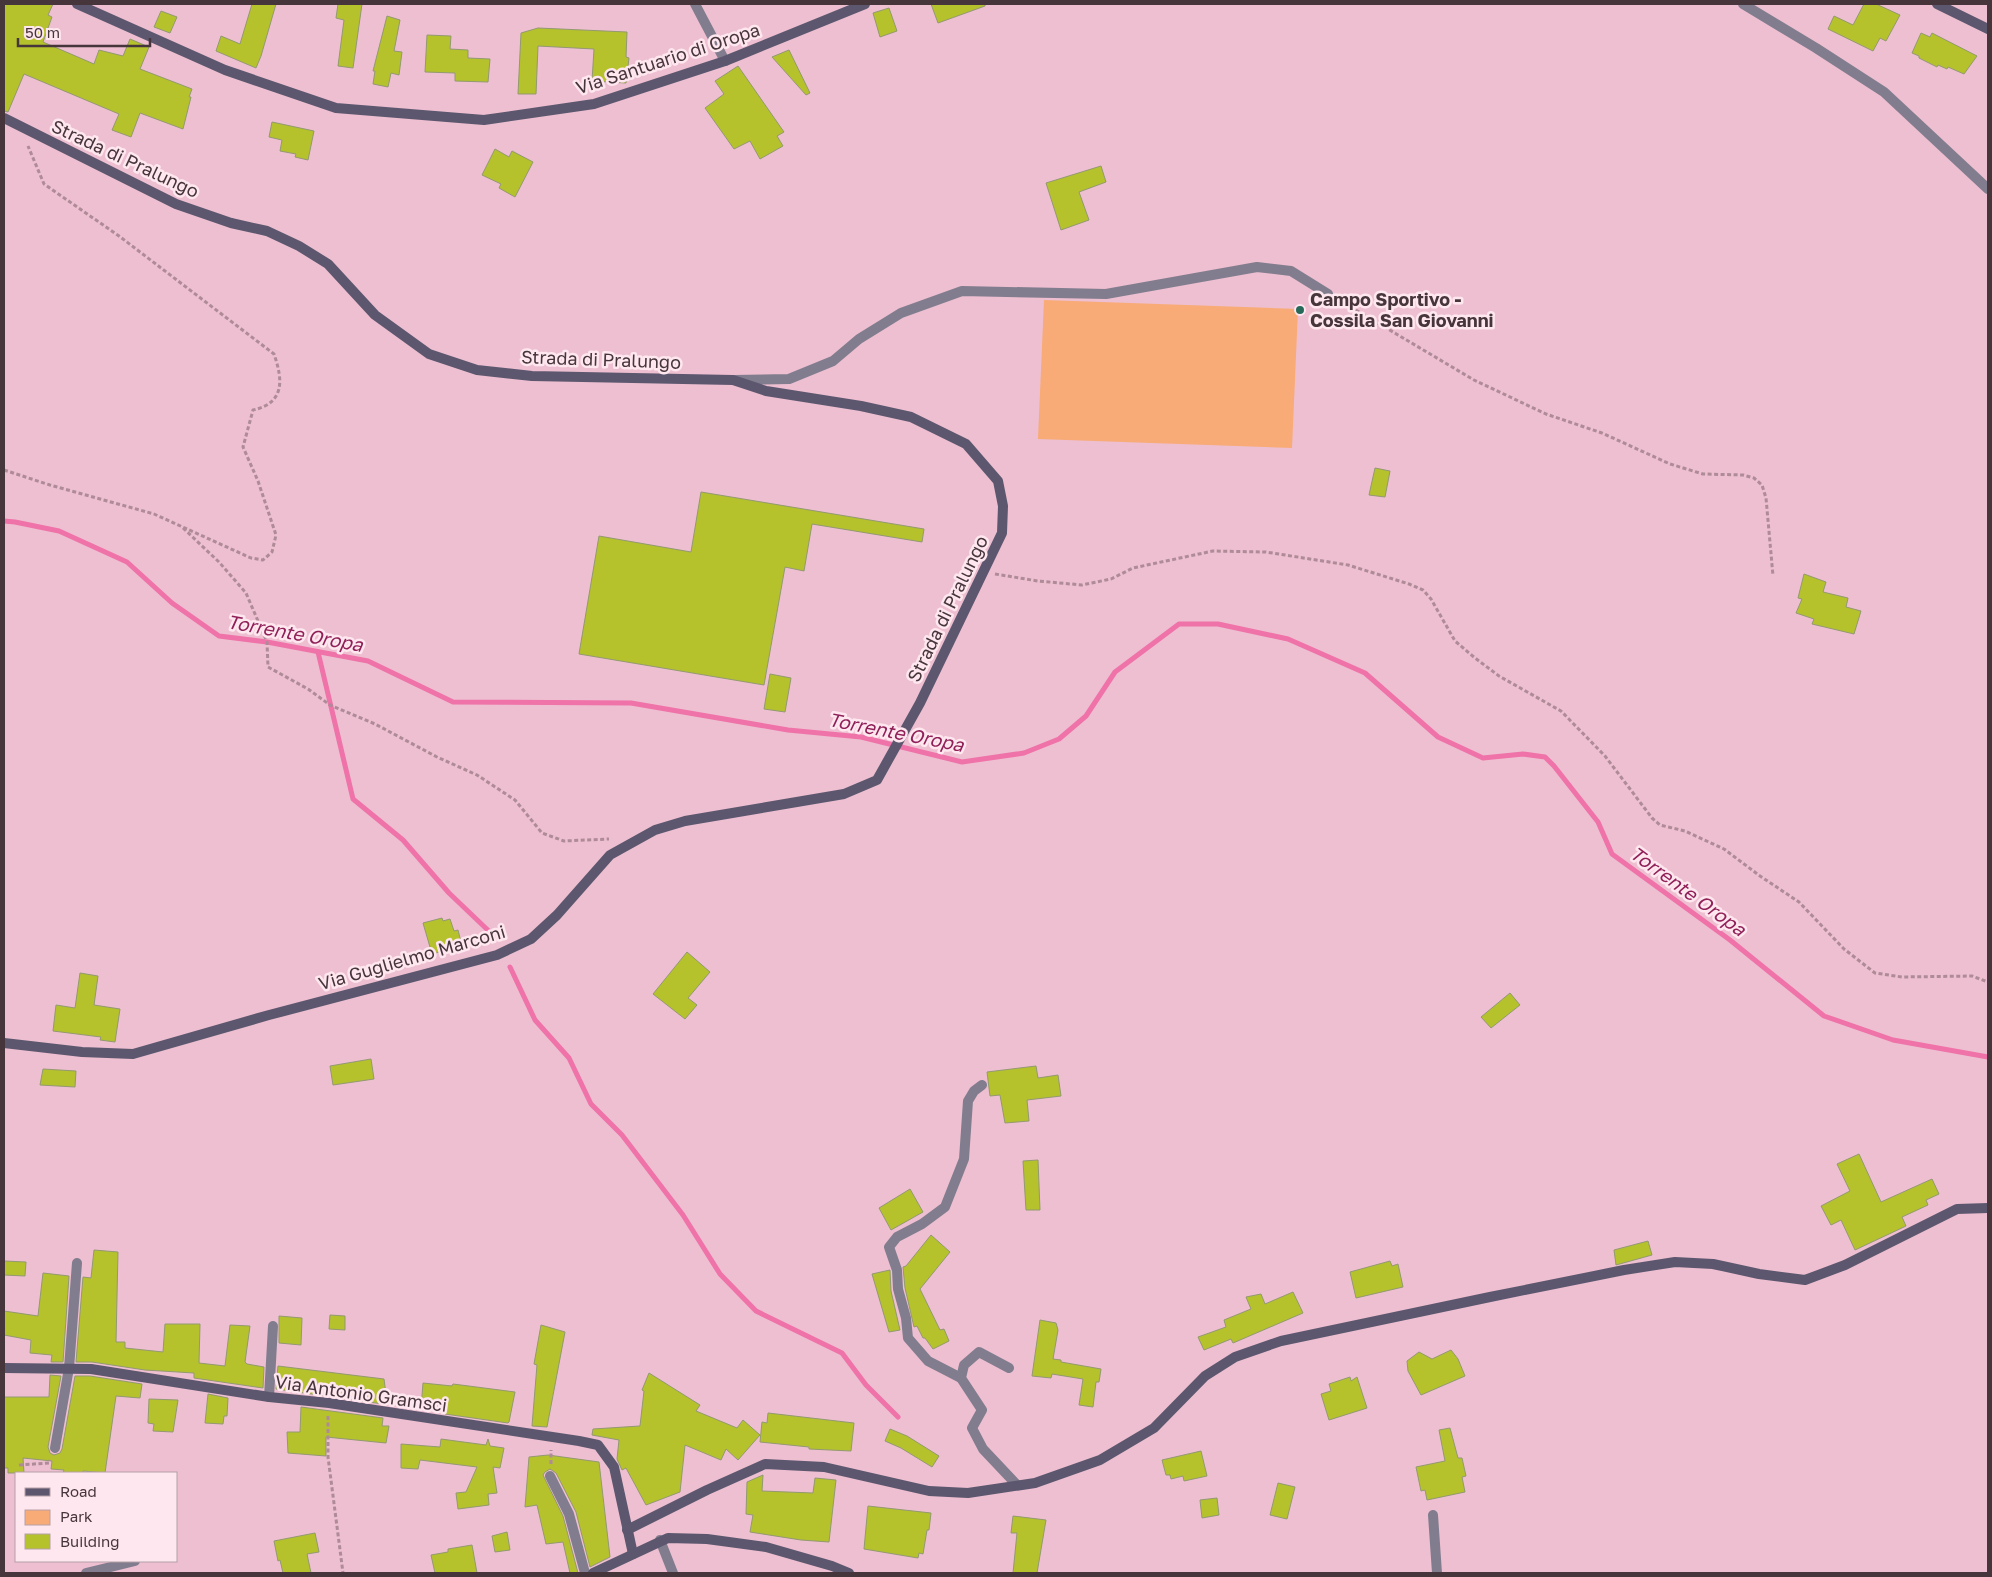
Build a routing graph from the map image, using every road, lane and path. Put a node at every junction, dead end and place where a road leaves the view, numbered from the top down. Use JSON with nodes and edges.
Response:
{"nodes":[{"id":1,"x":77,"y":4,"type":"edge"},
{"id":2,"x":695,"y":4,"type":"edge"},
{"id":3,"x":865,"y":4,"type":"edge"},
{"id":4,"x":1743,"y":4,"type":"edge"},
{"id":5,"x":1937,"y":4,"type":"edge"},
{"id":6,"x":1988,"y":29,"type":"edge"},
{"id":7,"x":725,"y":62,"type":"junction"},
{"id":8,"x":4,"y":118,"type":"edge"},
{"id":9,"x":20,"y":127,"type":"junction"},
{"id":10,"x":1988,"y":189,"type":"edge"},
{"id":11,"x":1328,"y":294,"type":"joint"},
{"id":12,"x":733,"y":380,"type":"junction"},
{"id":13,"x":4,"y":470,"type":"edge"},
{"id":14,"x":180,"y":526,"type":"junction"},
{"id":15,"x":983,"y":572,"type":"junction"},
{"id":16,"x":1773,"y":576,"type":"dead end"},
{"id":17,"x":877,"y":780,"type":"joint"},
{"id":18,"x":613,"y":839,"type":"dead end"},
{"id":19,"x":1988,"y":982,"type":"edge"},
{"id":20,"x":4,"y":1043,"type":"edge"},
{"id":21,"x":982,"y":1085,"type":"dead end"},
{"id":22,"x":1988,"y":1208,"type":"edge"},
{"id":23,"x":77,"y":1263,"type":"dead end"},
{"id":24,"x":273,"y":1326,"type":"dead end"},
{"id":25,"x":4,"y":1368,"type":"edge"},
{"id":26,"x":69,"y":1368,"type":"junction"},
{"id":27,"x":1009,"y":1368,"type":"dead end"},
{"id":28,"x":961,"y":1378,"type":"junction"},
{"id":29,"x":270,"y":1398,"type":"junction"},
{"id":30,"x":329,"y":1403,"type":"junction"},
{"id":31,"x":551,"y":1437,"type":"junction"},
{"id":32,"x":55,"y":1448,"type":"joint"},
{"id":33,"x":19,"y":1465,"type":"dead end"},
{"id":34,"x":550,"y":1476,"type":"joint"},
{"id":35,"x":1017,"y":1486,"type":"junction"},
{"id":36,"x":1433,"y":1515,"type":"dead end"},
{"id":37,"x":628,"y":1530,"type":"junction"},
{"id":38,"x":660,"y":1540,"type":"junction"},
{"id":39,"x":633,"y":1554,"type":"junction"},
{"id":40,"x":131,"y":1562,"type":"edge"},
{"id":41,"x":86,"y":1573,"type":"edge"},
{"id":42,"x":343,"y":1573,"type":"edge"},
{"id":43,"x":585,"y":1573,"type":"edge"},
{"id":44,"x":593,"y":1573,"type":"edge"},
{"id":45,"x":673,"y":1573,"type":"edge"},
{"id":46,"x":849,"y":1573,"type":"edge"},
{"id":47,"x":1437,"y":1573,"type":"edge"}],
"edges":[{"from":1,"to":7,"type":"street","name":"Via Santuario di Oropa"},
{"from":2,"to":7,"type":"street"},
{"from":3,"to":7,"type":"street","name":"Via Santuario di Oropa"},
{"from":4,"to":10,"type":"street"},
{"from":5,"to":6,"type":"street"},
{"from":8,"to":9,"type":"street","name":"Strada di Pralungo"},
{"from":9,"to":12,"type":"street","name":"Strada di Pralungo"},
{"from":9,"to":14,"type":"path"},
{"from":11,"to":12,"type":"street"},
{"from":11,"to":16,"type":"path"},
{"from":12,"to":15,"type":"street","name":"Strada di Pralungo"},
{"from":13,"to":14,"type":"path"},
{"from":14,"to":18,"type":"path"},
{"from":15,"to":17,"type":"street","name":"Strada di Pralungo"},
{"from":15,"to":19,"type":"path"},
{"from":17,"to":20,"type":"street","name":"Via Guglielmo Marconi"},
{"from":21,"to":28,"type":"street"},
{"from":22,"to":35,"type":"street"},
{"from":23,"to":26,"type":"street"},
{"from":24,"to":29,"type":"street"},
{"from":25,"to":26,"type":"street","name":"Via Antonio Gramsci"},
{"from":26,"to":29,"type":"street","name":"Via Antonio Gramsci"},
{"from":26,"to":32,"type":"street"},
{"from":27,"to":28,"type":"street"},
{"from":28,"to":35,"type":"street"},
{"from":29,"to":30,"type":"street","name":"Via Antonio Gramsci"},
{"from":30,"to":31,"type":"street","name":"Via Antonio Gramsci"},
{"from":30,"to":42,"type":"path"},
{"from":31,"to":34,"type":"path"},
{"from":31,"to":37,"type":"street","name":"Via Antonio Gramsci"},
{"from":32,"to":33,"type":"path"},
{"from":34,"to":43,"type":"street"},
{"from":35,"to":37,"type":"street"},
{"from":36,"to":47,"type":"street"},
{"from":37,"to":39,"type":"street","name":"Via Antonio Gramsci"},
{"from":38,"to":39,"type":"street"},
{"from":38,"to":45,"type":"street"},
{"from":38,"to":46,"type":"street"},
{"from":39,"to":44,"type":"street"},
{"from":40,"to":41,"type":"street"}]}
